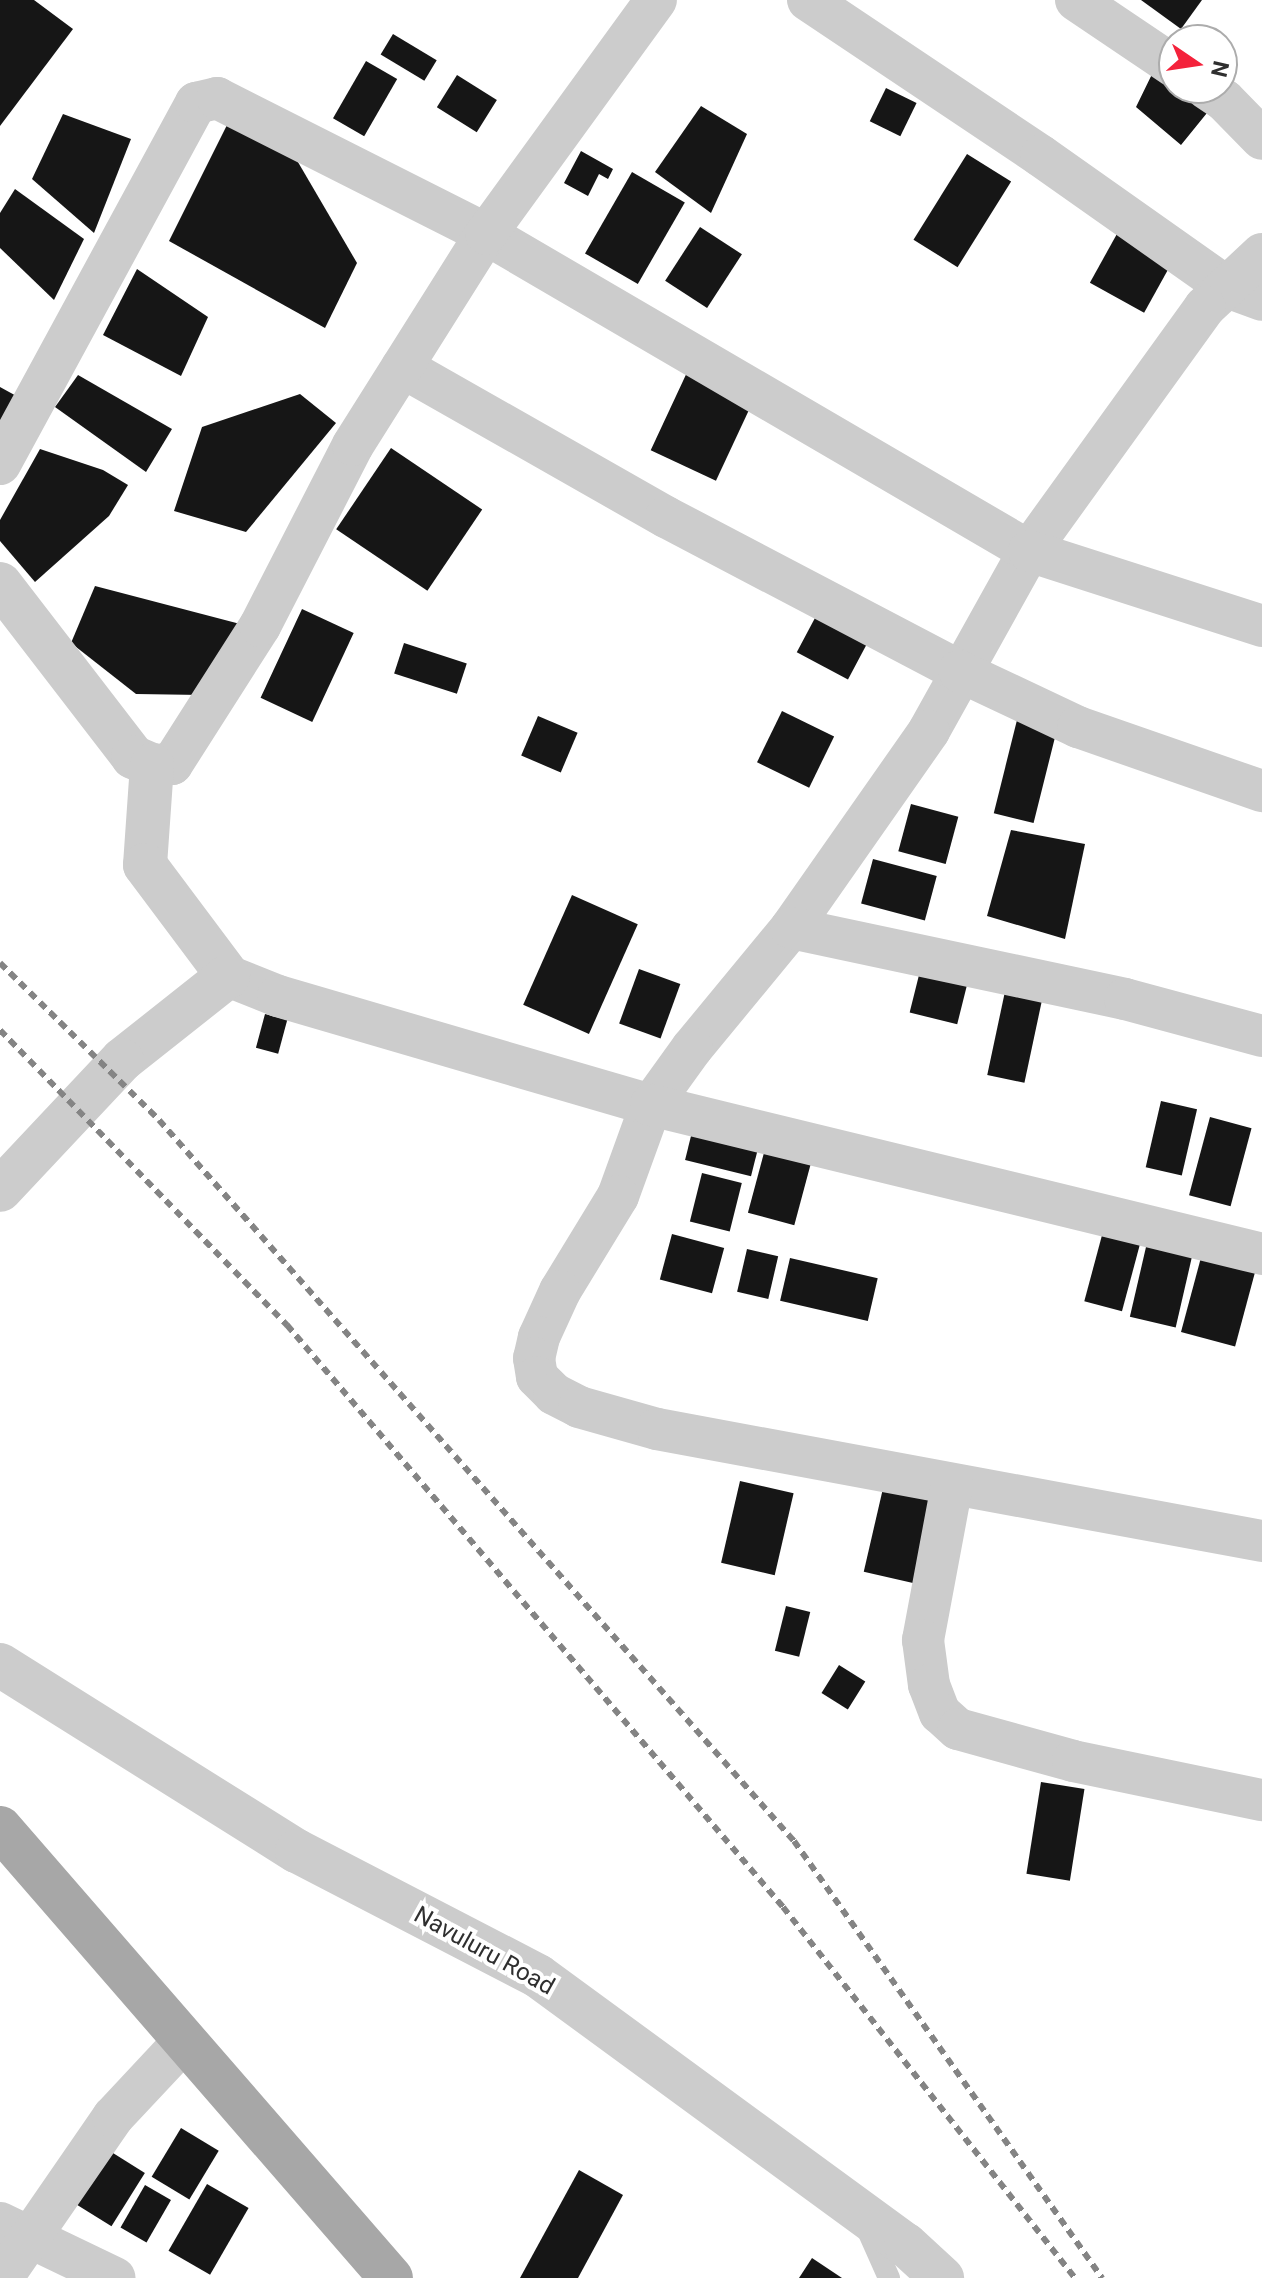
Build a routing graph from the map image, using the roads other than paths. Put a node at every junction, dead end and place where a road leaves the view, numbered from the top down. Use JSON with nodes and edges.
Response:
{"nodes":[{"id":1,"x":656,"y":0,"type":"edge"},
{"id":2,"x":808,"y":0,"type":"edge"},
{"id":3,"x":1076,"y":0,"type":"edge"},
{"id":4,"x":1158,"y":55,"type":"edge"},
{"id":5,"x":1228,"y":104,"type":"edge"},
{"id":6,"x":1262,"y":139,"type":"edge"},
{"id":7,"x":486,"y":234,"type":"junction"},
{"id":8,"x":1262,"y":254,"type":"edge"},
{"id":9,"x":1244,"y":294,"type":"edge"},
{"id":10,"x":402,"y":367,"type":"junction"},
{"id":11,"x":0,"y":464,"type":"edge"},
{"id":12,"x":1029,"y":551,"type":"junction"},
{"id":13,"x":0,"y":584,"type":"edge"},
{"id":14,"x":1262,"y":626,"type":"edge"},
{"id":15,"x":959,"y":671,"type":"junction"},
{"id":16,"x":152,"y":765,"type":"junction"},
{"id":17,"x":1262,"y":791,"type":"edge"},
{"id":18,"x":791,"y":928,"type":"junction"},
{"id":19,"x":228,"y":976,"type":"junction"},
{"id":20,"x":1262,"y":1036,"type":"edge"},
{"id":21,"x":651,"y":1105,"type":"junction"},
{"id":22,"x":0,"y":1190,"type":"edge"},
{"id":23,"x":1262,"y":1254,"type":"edge"},
{"id":24,"x":952,"y":1485,"type":"junction"},
{"id":25,"x":1262,"y":1541,"type":"edge"},
{"id":26,"x":0,"y":1665,"type":"edge"},
{"id":27,"x":1262,"y":1800,"type":"edge"},
{"id":28,"x":0,"y":1828,"type":"edge"},
{"id":29,"x":185,"y":2040,"type":"junction"},
{"id":30,"x":860,"y":2212,"type":"junction"},
{"id":31,"x":15,"y":2231,"type":"edge"},
{"id":32,"x":2,"y":2278,"type":"edge"},
{"id":33,"x":115,"y":2278,"type":"edge"},
{"id":34,"x":391,"y":2278,"type":"edge"},
{"id":35,"x":889,"y":2278,"type":"edge"},
{"id":36,"x":942,"y":2278,"type":"edge"}],
"edges":[{"from":1,"to":7,"type":"street"},
{"from":2,"to":9,"type":"street"},
{"from":3,"to":4,"type":"street"},
{"from":5,"to":6,"type":"street"},
{"from":7,"to":10,"type":"street"},
{"from":7,"to":11,"type":"street"},
{"from":7,"to":12,"type":"street"},
{"from":8,"to":9,"type":"street"},
{"from":9,"to":12,"type":"street"},
{"from":10,"to":15,"type":"street"},
{"from":10,"to":16,"type":"street"},
{"from":12,"to":14,"type":"street"},
{"from":12,"to":15,"type":"street"},
{"from":13,"to":16,"type":"street"},
{"from":15,"to":17,"type":"street"},
{"from":15,"to":18,"type":"street"},
{"from":16,"to":19,"type":"street"},
{"from":18,"to":20,"type":"street"},
{"from":18,"to":21,"type":"street"},
{"from":19,"to":21,"type":"street"},
{"from":19,"to":22,"type":"street"},
{"from":21,"to":23,"type":"street"},
{"from":21,"to":24,"type":"street"},
{"from":24,"to":25,"type":"street"},
{"from":24,"to":27,"type":"street"},
{"from":26,"to":30,"type":"street","name":"Navuluru Road"},
{"from":28,"to":29,"type":"main road"},
{"from":29,"to":31,"type":"street"},
{"from":29,"to":34,"type":"main road"},
{"from":30,"to":35,"type":"lane"},
{"from":30,"to":36,"type":"street","name":"Navuluru Road"},
{"from":31,"to":32,"type":"street"},
{"from":31,"to":33,"type":"street"}]}
